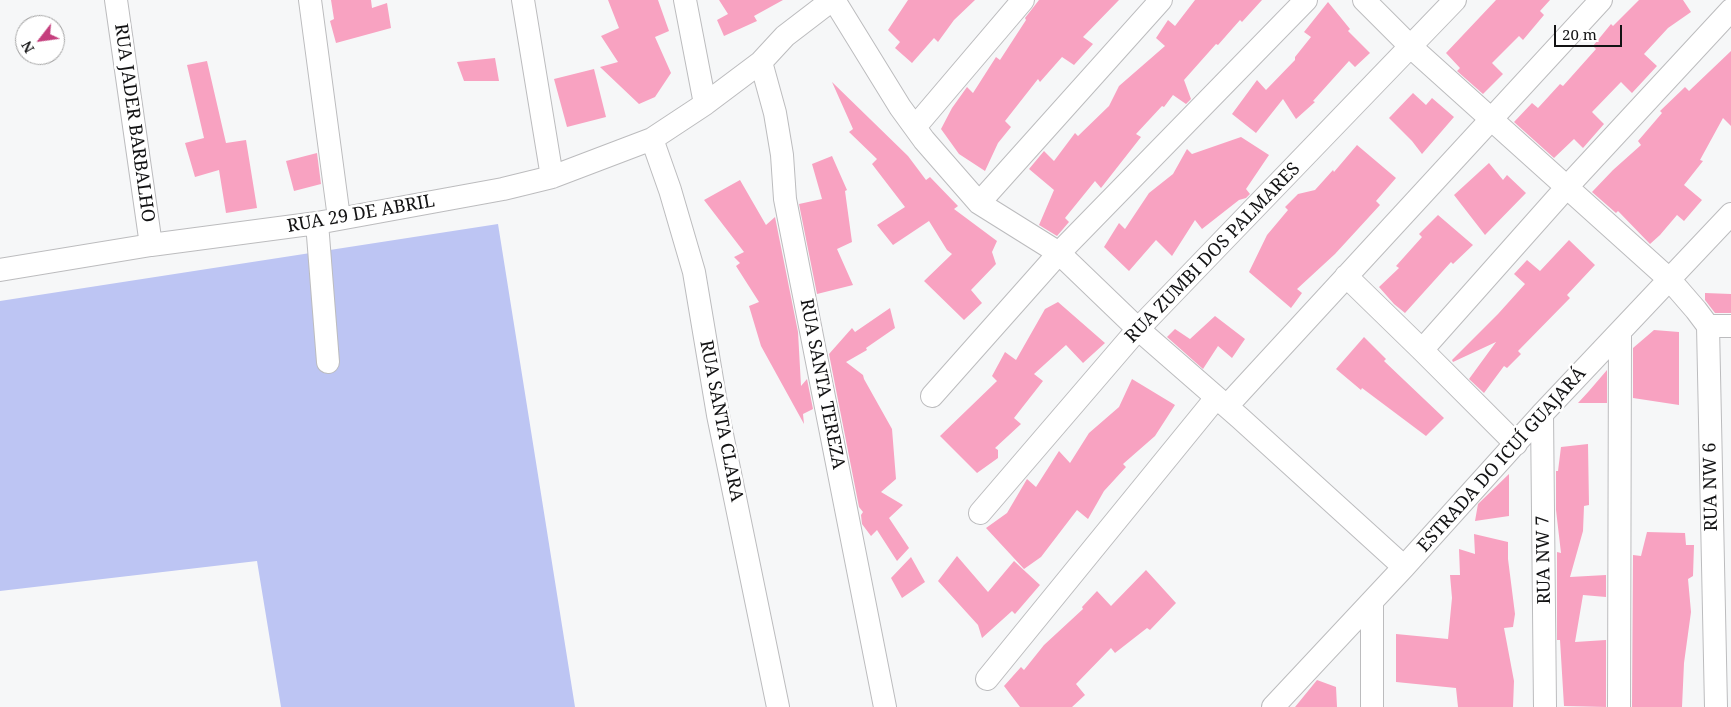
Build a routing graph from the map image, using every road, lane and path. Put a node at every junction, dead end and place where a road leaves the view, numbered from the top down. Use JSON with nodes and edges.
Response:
{"nodes":[{"id":1,"x":116,"y":0,"type":"edge"},
{"id":2,"x":310,"y":0,"type":"edge"},
{"id":3,"x":523,"y":0,"type":"edge"},
{"id":4,"x":685,"y":0,"type":"edge"},
{"id":5,"x":833,"y":0,"type":"edge"},
{"id":6,"x":1023,"y":0,"type":"edge"},
{"id":7,"x":1161,"y":0,"type":"edge"},
{"id":8,"x":1306,"y":0,"type":"edge"},
{"id":9,"x":1364,"y":0,"type":"edge"},
{"id":10,"x":1455,"y":0,"type":"edge"},
{"id":11,"x":1600,"y":0,"type":"edge"},
{"id":12,"x":1731,"y":10,"type":"edge"},
{"id":13,"x":1411,"y":47,"type":"junction"},
{"id":14,"x":761,"y":62,"type":"junction"},
{"id":15,"x":705,"y":104,"type":"junction"},
{"id":16,"x":1491,"y":119,"type":"junction"},
{"id":17,"x":915,"y":128,"type":"junction"},
{"id":18,"x":652,"y":139,"type":"junction"},
{"id":19,"x":552,"y":177,"type":"junction"},
{"id":20,"x":1566,"y":188,"type":"junction"},
{"id":21,"x":979,"y":203,"type":"junction"},
{"id":22,"x":1731,"y":214,"type":"edge"},
{"id":23,"x":339,"y":218,"type":"junction"},
{"id":24,"x":317,"y":223,"type":"junction"},
{"id":25,"x":151,"y":245,"type":"junction"},
{"id":26,"x":1059,"y":253,"type":"junction"},
{"id":27,"x":0,"y":270,"type":"edge"},
{"id":28,"x":1346,"y":276,"type":"junction"},
{"id":29,"x":1670,"y":280,"type":"junction"},
{"id":30,"x":1708,"y":326,"type":"junction"},
{"id":31,"x":1731,"y":326,"type":"edge"},
{"id":32,"x":1138,"y":329,"type":"junction"},
{"id":33,"x":1620,"y":334,"type":"junction"},
{"id":34,"x":1422,"y":350,"type":"junction"},
{"id":35,"x":328,"y":362,"type":"dead end"},
{"id":36,"x":932,"y":396,"type":"dead end"},
{"id":37,"x":1221,"y":402,"type":"junction"},
{"id":38,"x":1542,"y":414,"type":"junction"},
{"id":39,"x":1516,"y":444,"type":"junction"},
{"id":40,"x":980,"y":513,"type":"dead end"},
{"id":41,"x":1404,"y":567,"type":"junction"},
{"id":42,"x":1372,"y":602,"type":"junction"},
{"id":43,"x":988,"y":680,"type":"dead end"},
{"id":44,"x":778,"y":707,"type":"edge"},
{"id":45,"x":885,"y":707,"type":"edge"},
{"id":46,"x":1273,"y":707,"type":"edge"},
{"id":47,"x":1372,"y":707,"type":"edge"},
{"id":48,"x":1545,"y":707,"type":"edge"},
{"id":49,"x":1619,"y":707,"type":"edge"},
{"id":50,"x":1716,"y":707,"type":"edge"}],
"edges":[{"from":1,"to":25,"type":"street","name":"RUA JADER BARBALHO"},
{"from":2,"to":23,"type":"street"},
{"from":3,"to":19,"type":"street"},
{"from":4,"to":15,"type":"street"},
{"from":5,"to":14,"type":"street","name":"RUA 29 DE ABRIL"},
{"from":5,"to":17,"type":"street"},
{"from":6,"to":17,"type":"street"},
{"from":7,"to":21,"type":"street"},
{"from":8,"to":26,"type":"street"},
{"from":9,"to":13,"type":"street"},
{"from":10,"to":13,"type":"street","name":"RUA ZUMBI DOS PALMARES"},
{"from":11,"to":16,"type":"street"},
{"from":12,"to":20,"type":"street"},
{"from":13,"to":16,"type":"street"},
{"from":13,"to":32,"type":"street","name":"RUA ZUMBI DOS PALMARES"},
{"from":14,"to":15,"type":"street","name":"RUA 29 DE ABRIL"},
{"from":14,"to":45,"type":"street","name":"RUA SANTA TEREZA"},
{"from":15,"to":18,"type":"street","name":"RUA 29 DE ABRIL"},
{"from":16,"to":20,"type":"street"},
{"from":16,"to":28,"type":"street"},
{"from":17,"to":21,"type":"street"},
{"from":18,"to":19,"type":"street","name":"RUA 29 DE ABRIL"},
{"from":18,"to":44,"type":"street","name":"RUA SANTA CLARA"},
{"from":19,"to":23,"type":"street","name":"RUA 29 DE ABRIL"},
{"from":20,"to":29,"type":"street"},
{"from":20,"to":34,"type":"street"},
{"from":21,"to":26,"type":"street"},
{"from":22,"to":29,"type":"street","name":"ESTRADA DO ICUÍ GUAJARÁ"},
{"from":23,"to":24,"type":"street","name":"RUA 29 DE ABRIL"},
{"from":24,"to":25,"type":"street","name":"RUA 29 DE ABRIL"},
{"from":24,"to":35,"type":"street"},
{"from":25,"to":27,"type":"street","name":"RUA 29 DE ABRIL"},
{"from":26,"to":32,"type":"street"},
{"from":26,"to":36,"type":"street"},
{"from":28,"to":34,"type":"street"},
{"from":28,"to":37,"type":"street"},
{"from":29,"to":30,"type":"street"},
{"from":29,"to":33,"type":"street","name":"ESTRADA DO ICUÍ GUAJARÁ"},
{"from":30,"to":31,"type":"street"},
{"from":30,"to":50,"type":"street","name":"RUA NW 6"},
{"from":32,"to":37,"type":"street"},
{"from":32,"to":40,"type":"street","name":"RUA ZUMBI DOS PALMARES"},
{"from":33,"to":38,"type":"street","name":"ESTRADA DO ICUÍ GUAJARÁ"},
{"from":33,"to":49,"type":"street"},
{"from":34,"to":39,"type":"street"},
{"from":37,"to":41,"type":"street"},
{"from":37,"to":43,"type":"street"},
{"from":38,"to":39,"type":"street","name":"ESTRADA DO ICUÍ GUAJARÁ"},
{"from":38,"to":48,"type":"street","name":"RUA NW 7"},
{"from":39,"to":41,"type":"street","name":"ESTRADA DO ICUÍ GUAJARÁ"},
{"from":41,"to":42,"type":"street","name":"ESTRADA DO ICUÍ GUAJARÁ"},
{"from":42,"to":46,"type":"street","name":"ESTRADA DO ICUÍ GUAJARÁ"},
{"from":42,"to":47,"type":"street"}]}
